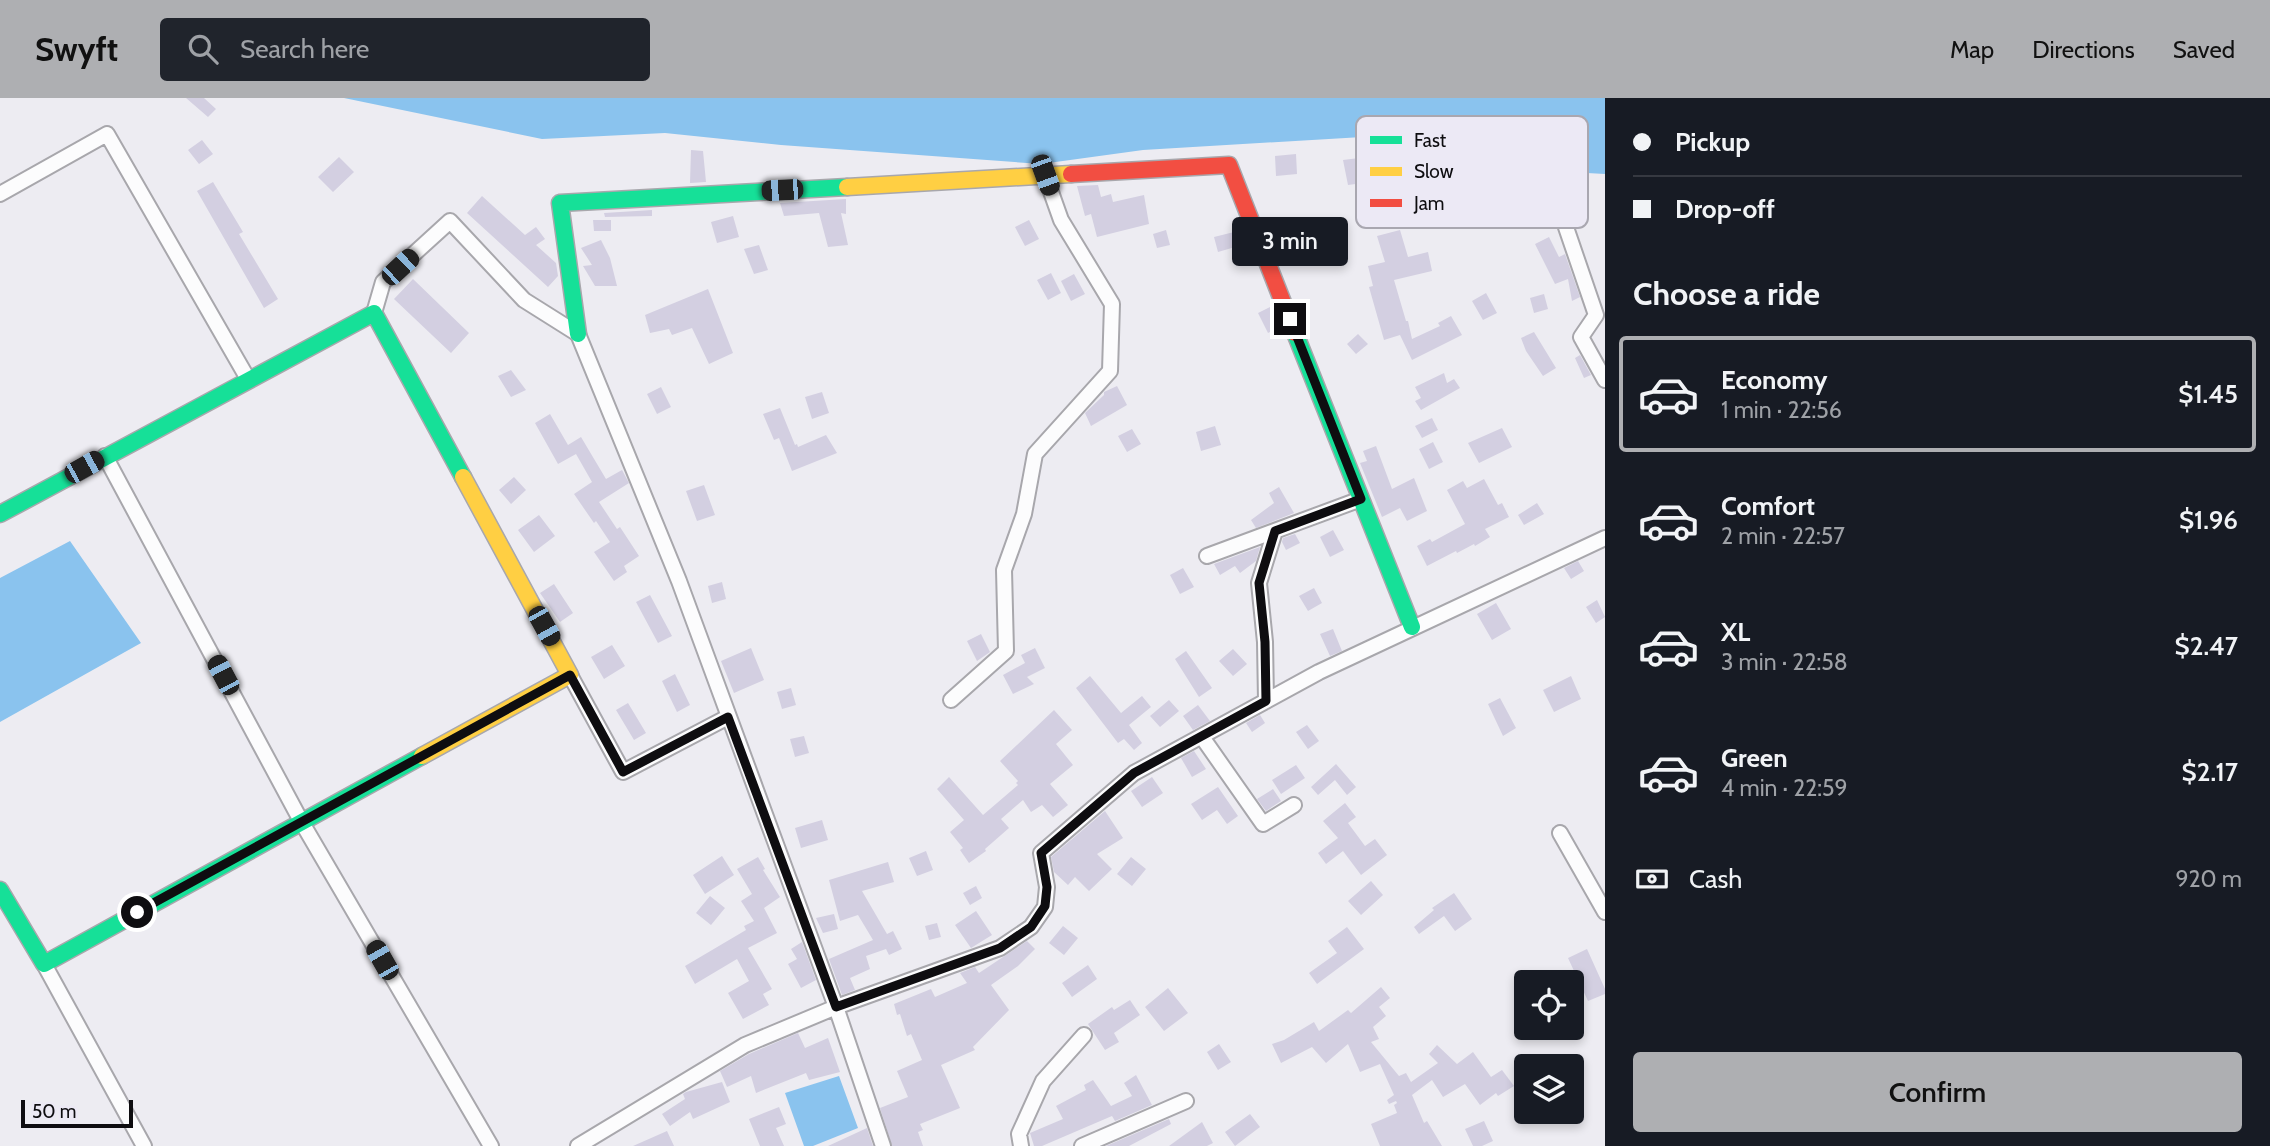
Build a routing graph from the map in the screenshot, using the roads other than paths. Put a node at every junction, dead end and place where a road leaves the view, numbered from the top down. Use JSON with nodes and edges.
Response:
{"nodes":[{"id":1,"x":1045,"y":175,"type":"junction"},
{"id":2,"x":0,"y":194,"type":"edge"},
{"id":3,"x":1566,"y":228,"type":"edge"},
{"id":4,"x":373,"y":313,"type":"junction"},
{"id":5,"x":578,"y":334,"type":"junction"},
{"id":6,"x":248,"y":379,"type":"junction"},
{"id":7,"x":1605,"y":380,"type":"edge"},
{"id":8,"x":105,"y":456,"type":"junction"},
{"id":9,"x":1361,"y":499,"type":"junction"},
{"id":10,"x":0,"y":514,"type":"edge"},
{"id":11,"x":1275,"y":531,"type":"junction"},
{"id":12,"x":1605,"y":538,"type":"edge"},
{"id":13,"x":1207,"y":556,"type":"dead end"},
{"id":14,"x":1412,"y":627,"type":"junction"},
{"id":15,"x":570,"y":675,"type":"junction"},
{"id":16,"x":951,"y":700,"type":"dead end"},
{"id":17,"x":1266,"y":701,"type":"junction"},
{"id":18,"x":728,"y":717,"type":"junction"},
{"id":19,"x":1202,"y":737,"type":"junction"},
{"id":20,"x":1294,"y":805,"type":"dead end"},
{"id":21,"x":301,"y":821,"type":"junction"},
{"id":22,"x":1560,"y":834,"type":"dead end"},
{"id":23,"x":0,"y":890,"type":"edge"},
{"id":24,"x":1605,"y":912,"type":"edge"},
{"id":25,"x":44,"y":964,"type":"junction"},
{"id":26,"x":836,"y":1007,"type":"junction"},
{"id":27,"x":1084,"y":1035,"type":"dead end"},
{"id":28,"x":1186,"y":1101,"type":"dead end"},
{"id":29,"x":144,"y":1146,"type":"edge"},
{"id":30,"x":491,"y":1146,"type":"edge"},
{"id":31,"x":578,"y":1146,"type":"edge"},
{"id":32,"x":883,"y":1146,"type":"edge"},
{"id":33,"x":1021,"y":1146,"type":"edge"},
{"id":34,"x":1082,"y":1146,"type":"edge"}],
"edges":[{"from":1,"to":5,"type":"street"},
{"from":1,"to":9,"type":"street"},
{"from":1,"to":16,"type":"street"},
{"from":2,"to":6,"type":"street"},
{"from":3,"to":7,"type":"street"},
{"from":4,"to":5,"type":"street"},
{"from":4,"to":6,"type":"street"},
{"from":4,"to":15,"type":"street"},
{"from":5,"to":18,"type":"street"},
{"from":6,"to":8,"type":"street"},
{"from":8,"to":10,"type":"street"},
{"from":8,"to":21,"type":"street"},
{"from":9,"to":11,"type":"street"},
{"from":9,"to":14,"type":"street"},
{"from":11,"to":13,"type":"street"},
{"from":11,"to":17,"type":"street"},
{"from":12,"to":14,"type":"street"},
{"from":14,"to":17,"type":"street"},
{"from":15,"to":18,"type":"street"},
{"from":15,"to":21,"type":"street"},
{"from":17,"to":19,"type":"street"},
{"from":18,"to":26,"type":"street"},
{"from":19,"to":20,"type":"street"},
{"from":19,"to":26,"type":"street"},
{"from":21,"to":25,"type":"street"},
{"from":21,"to":30,"type":"street"},
{"from":22,"to":24,"type":"street"},
{"from":23,"to":25,"type":"street"},
{"from":25,"to":29,"type":"street"},
{"from":26,"to":31,"type":"street"},
{"from":26,"to":32,"type":"street"},
{"from":27,"to":33,"type":"street"},
{"from":28,"to":34,"type":"street"}]}
